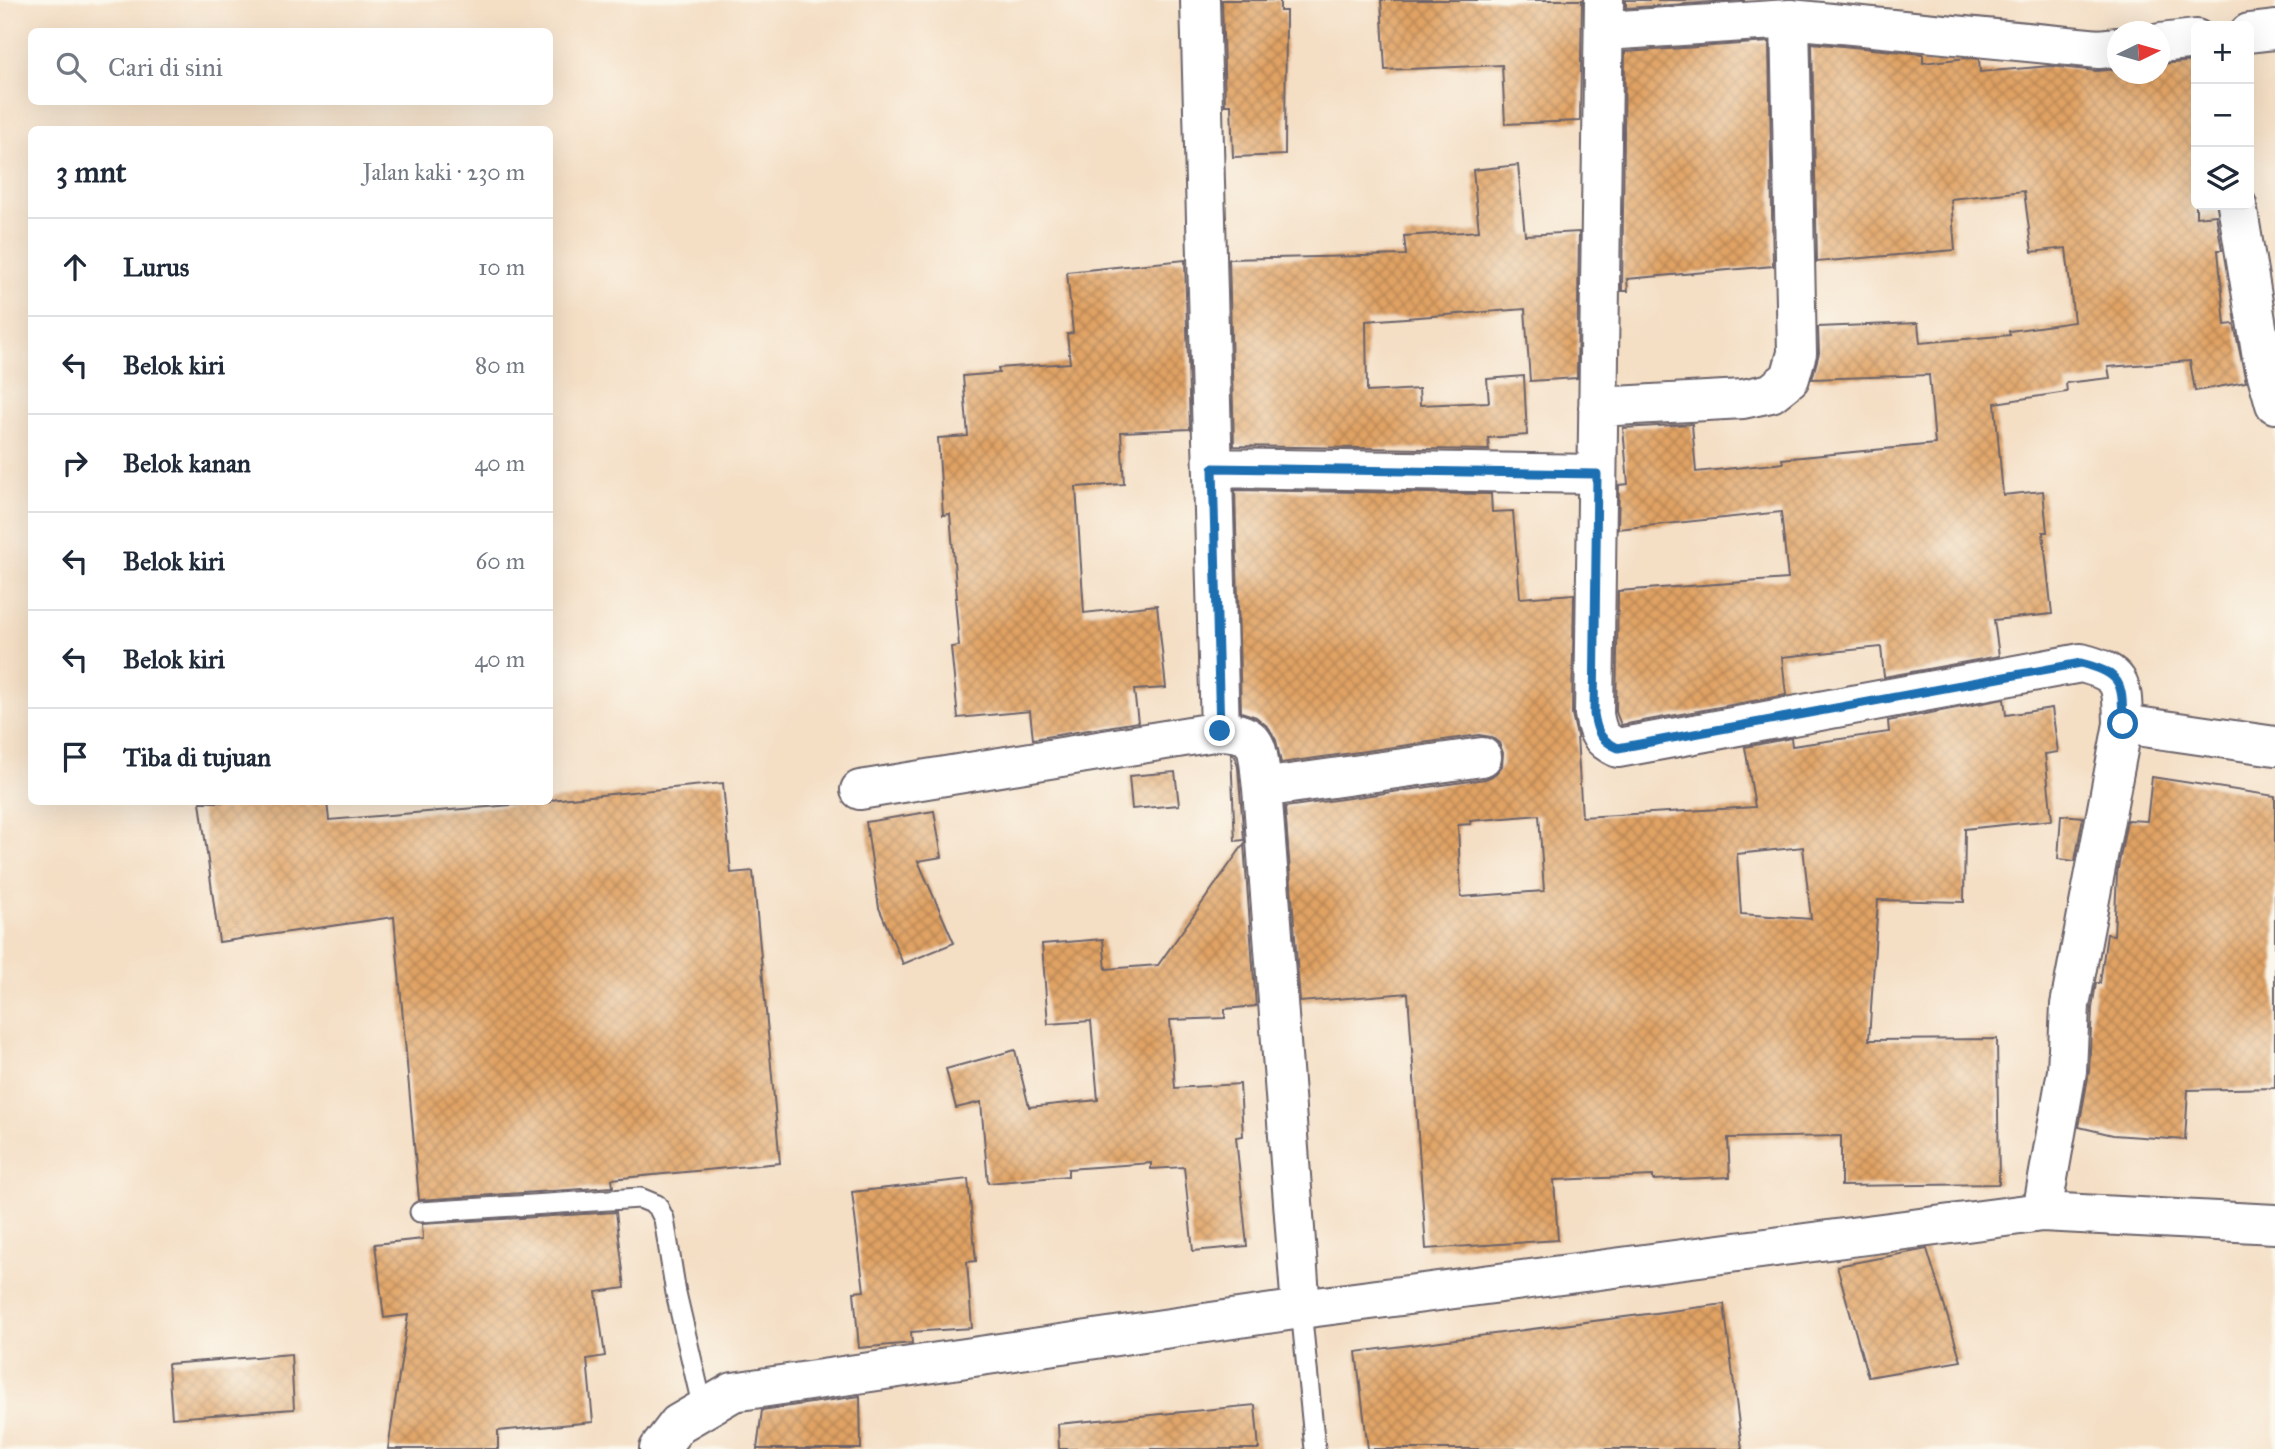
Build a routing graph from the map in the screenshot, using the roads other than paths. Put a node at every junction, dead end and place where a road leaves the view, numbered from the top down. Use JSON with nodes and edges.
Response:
{"nodes":[{"id":1,"x":1200,"y":0,"type":"edge"},
{"id":2,"x":1605,"y":15,"type":"edge"},
{"id":3,"x":1790,"y":19,"type":"junction"},
{"id":4,"x":2275,"y":30,"type":"edge"},
{"id":5,"x":2254,"y":32,"type":"edge"},
{"id":6,"x":2191,"y":40,"type":"edge"},
{"id":7,"x":2170,"y":42,"type":"edge"},
{"id":8,"x":2107,"y":48,"type":"edge"},
{"id":9,"x":2238,"y":210,"type":"edge"},
{"id":10,"x":2275,"y":404,"type":"edge"},
{"id":11,"x":1598,"y":407,"type":"junction"},
{"id":12,"x":1213,"y":468,"type":"junction"},
{"id":13,"x":1597,"y":474,"type":"junction"},
{"id":14,"x":2123,"y":724,"type":"junction"},
{"id":15,"x":1220,"y":731,"type":"junction"},
{"id":16,"x":2275,"y":746,"type":"edge"},
{"id":17,"x":1482,"y":757,"type":"dead end"},
{"id":18,"x":1262,"y":788,"type":"junction"},
{"id":19,"x":860,"y":790,"type":"dead end"},
{"id":20,"x":420,"y":1212,"type":"dead end"},
{"id":21,"x":2042,"y":1212,"type":"junction"},
{"id":22,"x":2275,"y":1224,"type":"edge"},
{"id":23,"x":1301,"y":1309,"type":"junction"},
{"id":24,"x":703,"y":1409,"type":"junction"},
{"id":25,"x":659,"y":1449,"type":"edge"},
{"id":26,"x":1315,"y":1449,"type":"edge"}],
"edges":[{"from":1,"to":12,"type":"street"},
{"from":2,"to":3,"type":"street"},
{"from":2,"to":11,"type":"street"},
{"from":3,"to":8,"type":"street"},
{"from":3,"to":11,"type":"street"},
{"from":4,"to":5,"type":"street"},
{"from":6,"to":7,"type":"street"},
{"from":9,"to":10,"type":"street"},
{"from":11,"to":13,"type":"street"},
{"from":12,"to":13,"type":"street"},
{"from":12,"to":15,"type":"street"},
{"from":13,"to":14,"type":"street"},
{"from":14,"to":16,"type":"street"},
{"from":14,"to":21,"type":"street"},
{"from":15,"to":18,"type":"street"},
{"from":15,"to":19,"type":"street"},
{"from":17,"to":18,"type":"street"},
{"from":18,"to":23,"type":"street"},
{"from":20,"to":24,"type":"lane"},
{"from":21,"to":22,"type":"street"},
{"from":21,"to":23,"type":"street"},
{"from":23,"to":24,"type":"street"},
{"from":23,"to":26,"type":"lane"},
{"from":24,"to":25,"type":"street"}]}
